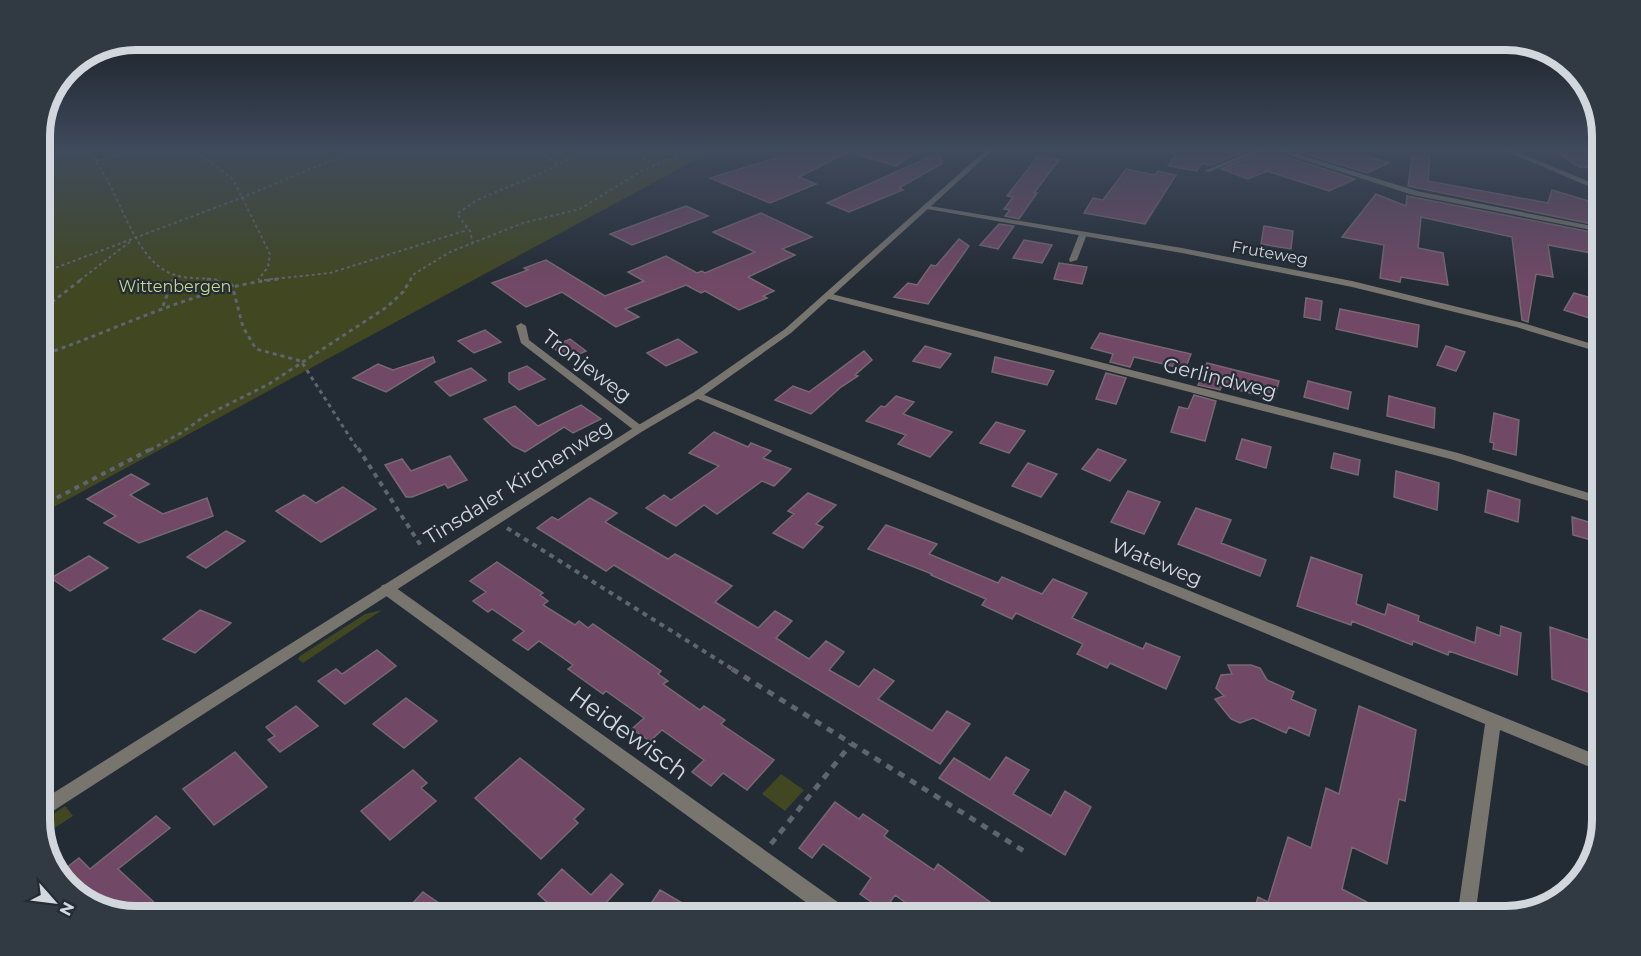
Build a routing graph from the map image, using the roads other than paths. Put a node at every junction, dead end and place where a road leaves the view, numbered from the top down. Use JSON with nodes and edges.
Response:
{"nodes":[{"id":1,"x":942,"y":194,"type":"edge"},
{"id":2,"x":1419,"y":194,"type":"edge"},
{"id":3,"x":927,"y":207,"type":"junction"},
{"id":4,"x":1591,"y":228,"type":"edge"},
{"id":5,"x":1083,"y":234,"type":"junction"},
{"id":6,"x":1073,"y":260,"type":"dead end"},
{"id":7,"x":828,"y":296,"type":"junction"},
{"id":8,"x":521,"y":326,"type":"dead end"},
{"id":9,"x":1591,"y":347,"type":"edge"},
{"id":10,"x":697,"y":395,"type":"junction"},
{"id":11,"x":639,"y":429,"type":"junction"},
{"id":12,"x":1592,"y":498,"type":"edge"},
{"id":13,"x":387,"y":589,"type":"junction"},
{"id":14,"x":1493,"y":722,"type":"junction"},
{"id":15,"x":1592,"y":761,"type":"edge"},
{"id":16,"x":50,"y":805,"type":"edge"},
{"id":17,"x":827,"y":906,"type":"edge"},
{"id":18,"x":1468,"y":906,"type":"edge"}],
"edges":[{"from":1,"to":3,"type":"street","name":"Tinsdaler Kirchenweg"},
{"from":2,"to":4,"type":"street"},
{"from":3,"to":5,"type":"street","name":"Fruteweg"},
{"from":3,"to":7,"type":"street","name":"Tinsdaler Kirchenweg"},
{"from":5,"to":6,"type":"lane"},
{"from":5,"to":9,"type":"street","name":"Fruteweg"},
{"from":7,"to":10,"type":"street","name":"Tinsdaler Kirchenweg"},
{"from":7,"to":12,"type":"street","name":"Gerlindweg"},
{"from":8,"to":11,"type":"street","name":"Tronjeweg"},
{"from":10,"to":11,"type":"street","name":"Tinsdaler Kirchenweg"},
{"from":10,"to":14,"type":"street","name":"Wateweg"},
{"from":11,"to":13,"type":"street","name":"Tinsdaler Kirchenweg"},
{"from":13,"to":16,"type":"street","name":"Tinsdaler Kirchenweg"},
{"from":13,"to":17,"type":"street","name":"Heidewisch"},
{"from":14,"to":15,"type":"street","name":"Wateweg"},
{"from":14,"to":18,"type":"street"}]}
